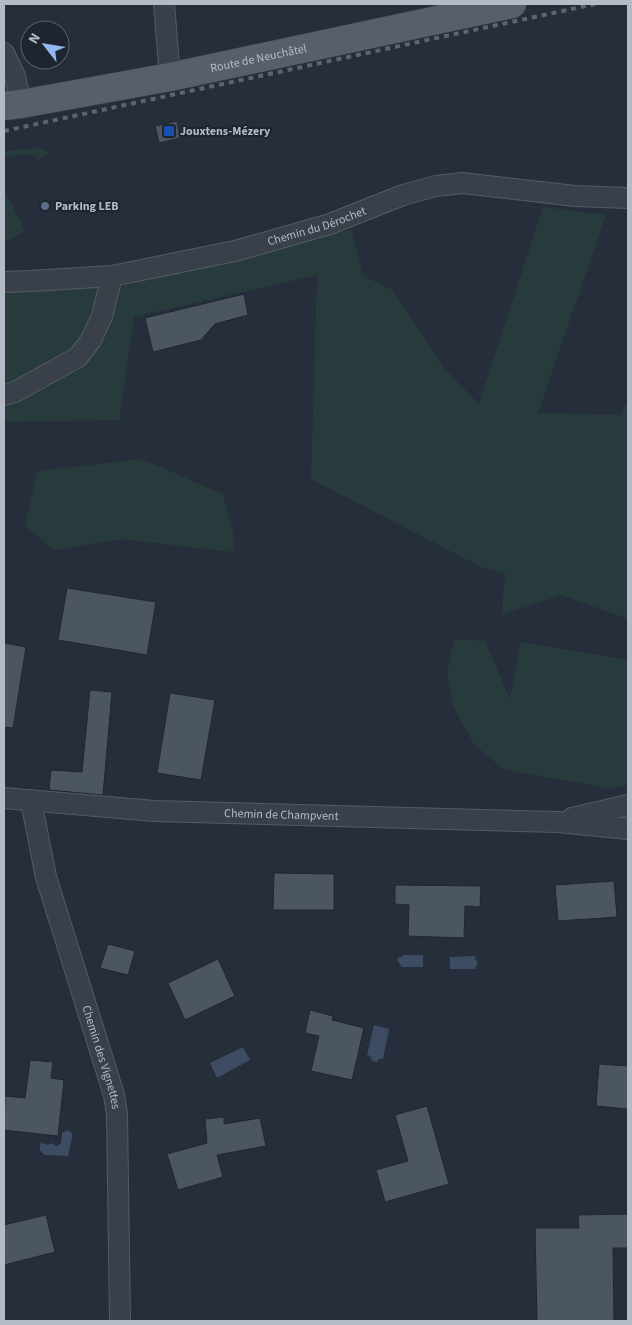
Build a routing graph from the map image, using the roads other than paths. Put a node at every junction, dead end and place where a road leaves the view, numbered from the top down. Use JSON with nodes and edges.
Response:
{"nodes":[{"id":1,"x":164,"y":4,"type":"edge"},
{"id":2,"x":512,"y":4,"type":"edge"},
{"id":3,"x":4,"y":52,"type":"edge"},
{"id":4,"x":170,"y":77,"type":"junction"},
{"id":5,"x":12,"y":105,"type":"edge"},
{"id":6,"x":628,"y":198,"type":"edge"},
{"id":7,"x":112,"y":276,"type":"junction"},
{"id":8,"x":4,"y":282,"type":"edge"},
{"id":9,"x":4,"y":395,"type":"edge"},
{"id":10,"x":4,"y":798,"type":"edge"},
{"id":11,"x":31,"y":800,"type":"junction"},
{"id":12,"x":628,"y":805,"type":"edge"},
{"id":13,"x":558,"y":822,"type":"junction"},
{"id":14,"x":628,"y":829,"type":"edge"},
{"id":15,"x":120,"y":1321,"type":"edge"}],
"edges":[{"from":1,"to":4,"type":"street"},
{"from":2,"to":4,"type":"main road","name":"Route de Neuchâtel"},
{"from":3,"to":5,"type":"street"},
{"from":4,"to":5,"type":"main road","name":"Route de Neuchâtel"},
{"from":6,"to":7,"type":"street","name":"Chemin du Dérochet"},
{"from":7,"to":8,"type":"street","name":"Chemin du Dérochet"},
{"from":7,"to":9,"type":"street"},
{"from":10,"to":11,"type":"street","name":"Chemin de Champvent"},
{"from":11,"to":13,"type":"street","name":"Chemin de Champvent"},
{"from":11,"to":15,"type":"street","name":"Chemin des Vignettes"},
{"from":12,"to":13,"type":"street","name":"Chemin de Champvent"},
{"from":13,"to":14,"type":"street","name":"Chemin de Champvent"}]}
